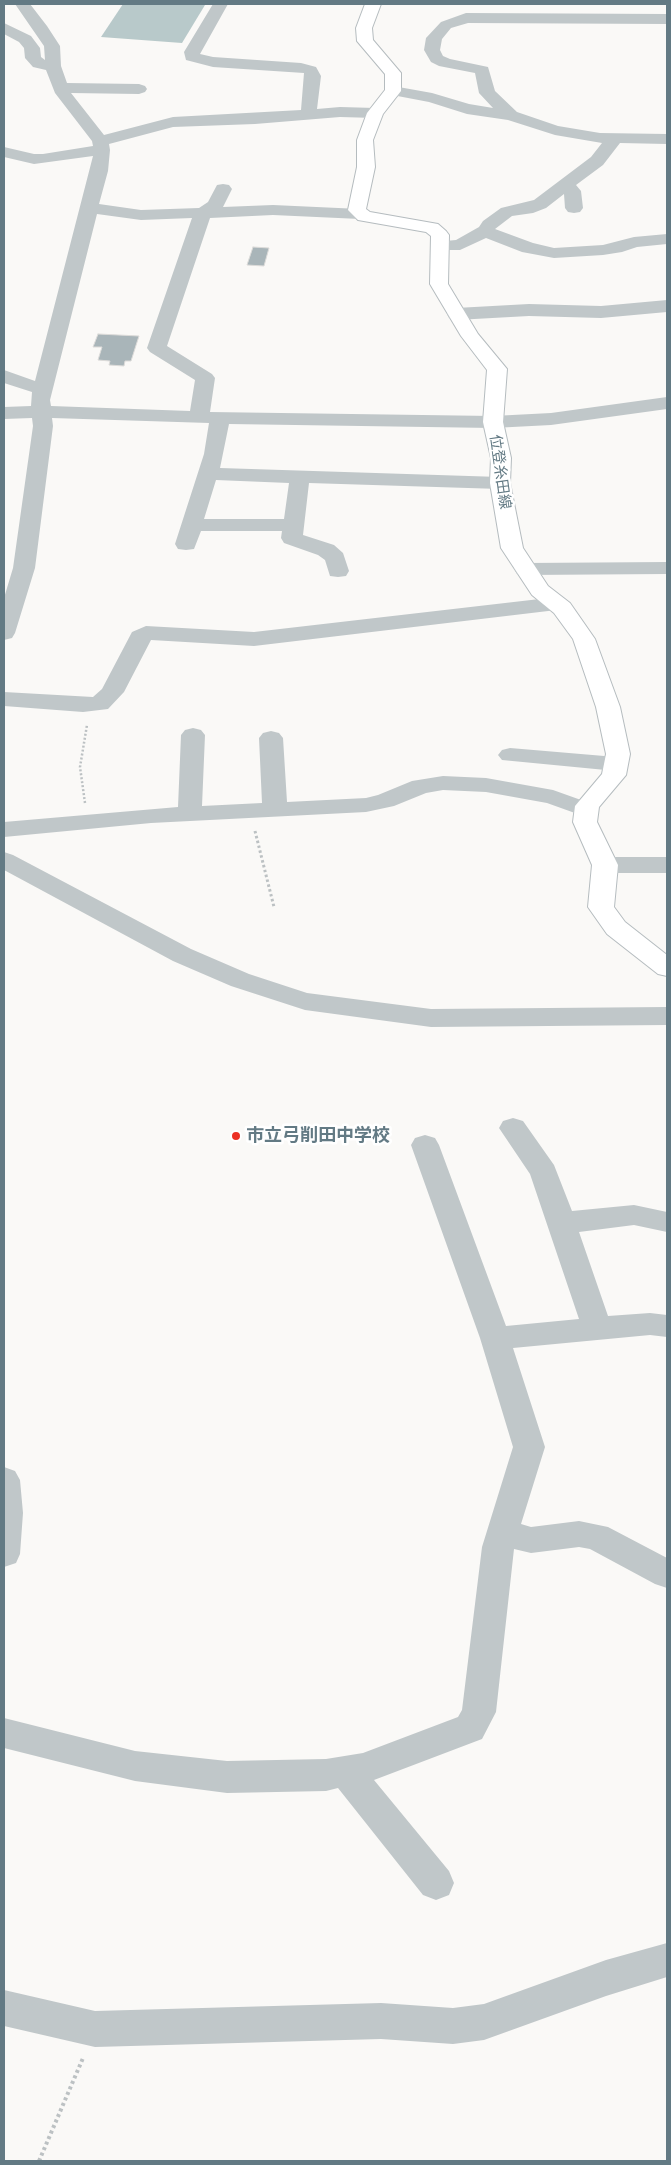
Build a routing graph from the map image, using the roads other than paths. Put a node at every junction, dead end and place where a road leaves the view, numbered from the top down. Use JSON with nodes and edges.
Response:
{"nodes":[{"id":1,"x":22,"y":4,"type":"edge"},
{"id":2,"x":220,"y":4,"type":"edge"},
{"id":3,"x":373,"y":4,"type":"edge"},
{"id":4,"x":468,"y":11,"type":"edge"},
{"id":5,"x":667,"y":19,"type":"edge"},
{"id":6,"x":4,"y":28,"type":"edge"},
{"id":7,"x":53,"y":66,"type":"junction"},
{"id":8,"x":60,"y":88,"type":"junction"},
{"id":9,"x":139,"y":89,"type":"dead end"},
{"id":10,"x":393,"y":91,"type":"junction"},
{"id":11,"x":375,"y":113,"type":"junction"},
{"id":12,"x":310,"y":115,"type":"junction"},
{"id":13,"x":510,"y":115,"type":"junction"},
{"id":14,"x":615,"y":138,"type":"junction"},
{"id":15,"x":667,"y":139,"type":"edge"},
{"id":16,"x":101,"y":146,"type":"junction"},
{"id":17,"x":4,"y":152,"type":"edge"},
{"id":18,"x":43,"y":159,"type":"junction"},
{"id":19,"x":12,"y":170,"type":"dead end"},
{"id":20,"x":566,"y":185,"type":"junction"},
{"id":21,"x":223,"y":189,"type":"dead end"},
{"id":22,"x":90,"y":208,"type":"junction"},
{"id":23,"x":574,"y":208,"type":"dead end"},
{"id":24,"x":203,"y":213,"type":"junction"},
{"id":25,"x":360,"y":214,"type":"junction"},
{"id":26,"x":485,"y":232,"type":"junction"},
{"id":27,"x":667,"y":239,"type":"edge"},
{"id":28,"x":440,"y":246,"type":"junction"},
{"id":29,"x":667,"y":306,"type":"edge"},
{"id":30,"x":456,"y":314,"type":"junction"},
{"id":31,"x":4,"y":376,"type":"edge"},
{"id":32,"x":44,"y":388,"type":"junction"},
{"id":33,"x":667,"y":403,"type":"edge"},
{"id":34,"x":42,"y":412,"type":"junction"},
{"id":35,"x":4,"y":413,"type":"edge"},
{"id":36,"x":199,"y":417,"type":"junction"},
{"id":37,"x":220,"y":418,"type":"junction"},
{"id":38,"x":492,"y":422,"type":"junction"},
{"id":39,"x":207,"y":474,"type":"junction"},
{"id":40,"x":300,"y":476,"type":"junction"},
{"id":41,"x":500,"y":483,"type":"junction"},
{"id":42,"x":294,"y":525,"type":"junction"},
{"id":43,"x":667,"y":568,"type":"edge"},
{"id":44,"x":525,"y":569,"type":"junction"},
{"id":45,"x":338,"y":571,"type":"dead end"},
{"id":46,"x":557,"y":604,"type":"junction"},
{"id":47,"x":4,"y":632,"type":"edge"},
{"id":48,"x":4,"y":699,"type":"edge"},
{"id":49,"x":193,"y":735,"type":"dead end"},
{"id":50,"x":271,"y":738,"type":"dead end"},
{"id":51,"x":510,"y":755,"type":"dead end"},
{"id":52,"x":616,"y":764,"type":"junction"},
{"id":53,"x":264,"y":810,"type":"junction"},
{"id":54,"x":586,"y":810,"type":"junction"},
{"id":55,"x":190,"y":814,"type":"junction"},
{"id":56,"x":4,"y":830,"type":"edge"},
{"id":57,"x":4,"y":860,"type":"edge"},
{"id":58,"x":605,"y":865,"type":"junction"},
{"id":59,"x":667,"y":865,"type":"edge"},
{"id":60,"x":667,"y":968,"type":"edge"},
{"id":61,"x":667,"y":1016,"type":"edge"},
{"id":62,"x":513,"y":1128,"type":"dead end"},
{"id":63,"x":425,"y":1145,"type":"dead end"},
{"id":64,"x":667,"y":1222,"type":"edge"},
{"id":65,"x":561,"y":1223,"type":"junction"},
{"id":66,"x":667,"y":1326,"type":"edge"},
{"id":67,"x":597,"y":1329,"type":"junction"},
{"id":68,"x":495,"y":1338,"type":"junction"},
{"id":69,"x":4,"y":1480,"type":"edge"},
{"id":70,"x":502,"y":1533,"type":"junction"},
{"id":71,"x":4,"y":1554,"type":"edge"},
{"id":72,"x":667,"y":1574,"type":"edge"},
{"id":73,"x":4,"y":1734,"type":"edge"},
{"id":74,"x":346,"y":1771,"type":"junction"},
{"id":75,"x":436,"y":1883,"type":"dead end"},
{"id":76,"x":667,"y":1960,"type":"edge"},
{"id":77,"x":4,"y":2008,"type":"edge"}],
"edges":[{"from":1,"to":7,"type":"street"},
{"from":2,"to":12,"type":"street"},
{"from":3,"to":10,"type":"main road"},
{"from":4,"to":5,"type":"street"},
{"from":4,"to":13,"type":"street"},
{"from":6,"to":7,"type":"street"},
{"from":7,"to":8,"type":"street"},
{"from":8,"to":9,"type":"street"},
{"from":8,"to":16,"type":"street"},
{"from":10,"to":11,"type":"main road"},
{"from":10,"to":13,"type":"street"},
{"from":11,"to":12,"type":"street"},
{"from":11,"to":25,"type":"main road"},
{"from":12,"to":16,"type":"street"},
{"from":13,"to":14,"type":"street"},
{"from":14,"to":15,"type":"street"},
{"from":14,"to":20,"type":"street"},
{"from":16,"to":18,"type":"street"},
{"from":16,"to":22,"type":"street"},
{"from":17,"to":18,"type":"street"},
{"from":18,"to":19,"type":"street"},
{"from":20,"to":23,"type":"street"},
{"from":20,"to":26,"type":"street"},
{"from":21,"to":24,"type":"street"},
{"from":22,"to":24,"type":"street"},
{"from":22,"to":32,"type":"street"},
{"from":24,"to":25,"type":"street"},
{"from":24,"to":36,"type":"street"},
{"from":25,"to":28,"type":"main road"},
{"from":26,"to":27,"type":"street"},
{"from":26,"to":28,"type":"street"},
{"from":28,"to":30,"type":"main road","name":"位登糸田線"},
{"from":29,"to":30,"type":"street"},
{"from":30,"to":38,"type":"main road","name":"位登糸田線"},
{"from":31,"to":32,"type":"street"},
{"from":32,"to":34,"type":"street"},
{"from":33,"to":38,"type":"street"},
{"from":34,"to":35,"type":"street"},
{"from":34,"to":36,"type":"street"},
{"from":34,"to":47,"type":"street"},
{"from":36,"to":37,"type":"street"},
{"from":37,"to":38,"type":"street"},
{"from":37,"to":39,"type":"street"},
{"from":38,"to":41,"type":"main road","name":"位登糸田線"},
{"from":39,"to":40,"type":"street"},
{"from":39,"to":42,"type":"street"},
{"from":40,"to":41,"type":"street"},
{"from":40,"to":42,"type":"street"},
{"from":41,"to":44,"type":"main road","name":"位登糸田線"},
{"from":42,"to":45,"type":"street"},
{"from":43,"to":44,"type":"street"},
{"from":44,"to":46,"type":"main road","name":"位登糸田線"},
{"from":46,"to":48,"type":"street"},
{"from":46,"to":52,"type":"main road","name":"位登糸田線"},
{"from":49,"to":55,"type":"street"},
{"from":50,"to":53,"type":"street"},
{"from":51,"to":52,"type":"street"},
{"from":52,"to":54,"type":"main road","name":"位登糸田線"},
{"from":53,"to":54,"type":"street"},
{"from":53,"to":55,"type":"street"},
{"from":54,"to":58,"type":"main road"},
{"from":55,"to":56,"type":"street"},
{"from":57,"to":61,"type":"street"},
{"from":58,"to":59,"type":"street"},
{"from":58,"to":60,"type":"main road"},
{"from":62,"to":65,"type":"street"},
{"from":63,"to":68,"type":"street"},
{"from":64,"to":65,"type":"street"},
{"from":65,"to":67,"type":"street"},
{"from":66,"to":67,"type":"street"},
{"from":67,"to":68,"type":"street"},
{"from":68,"to":70,"type":"street"},
{"from":69,"to":71,"type":"street"},
{"from":70,"to":72,"type":"street"},
{"from":70,"to":74,"type":"street"},
{"from":73,"to":74,"type":"street"},
{"from":74,"to":75,"type":"street"},
{"from":76,"to":77,"type":"street"}]}
